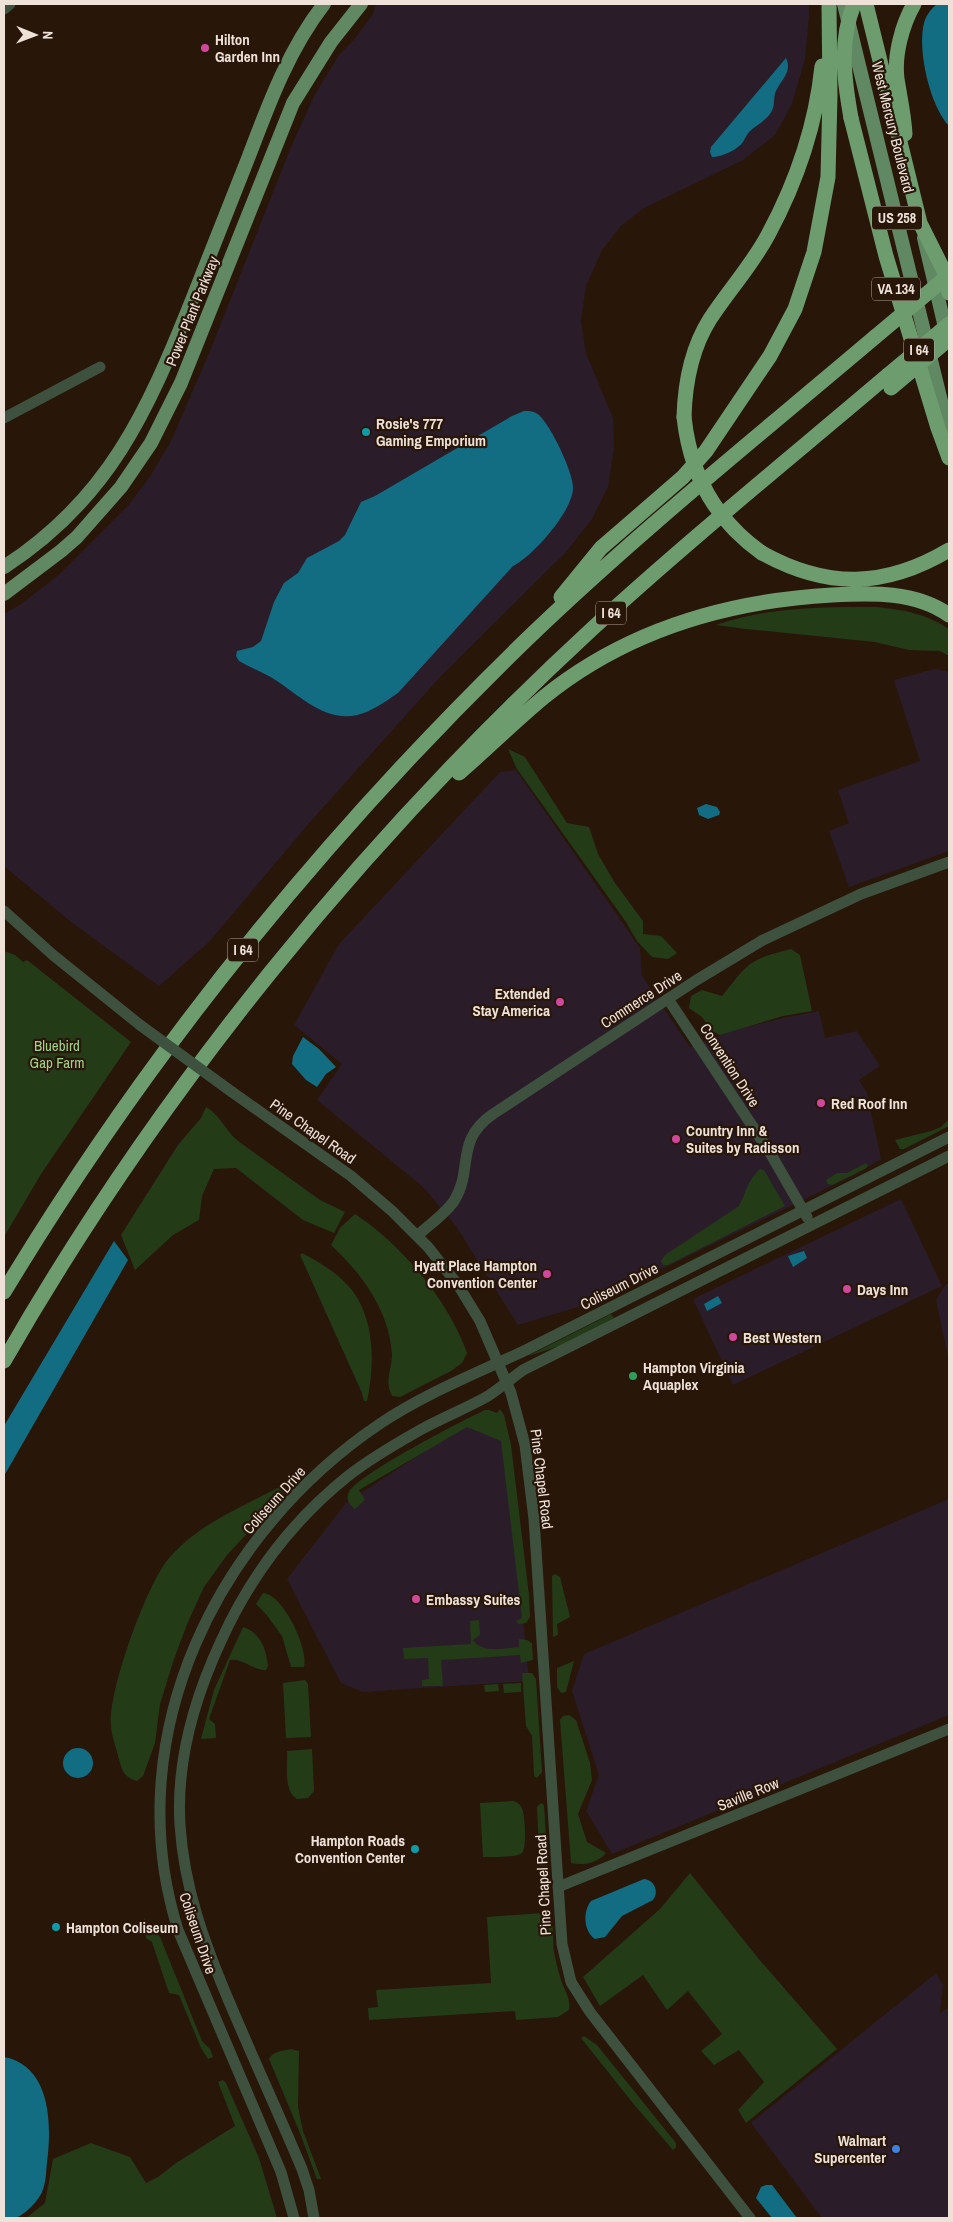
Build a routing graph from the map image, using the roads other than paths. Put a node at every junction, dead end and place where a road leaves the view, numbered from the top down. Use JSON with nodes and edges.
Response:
{"nodes":[{"id":1,"x":10,"y":4,"type":"edge"},
{"id":2,"x":324,"y":4,"type":"edge"},
{"id":3,"x":361,"y":4,"type":"edge"},
{"id":4,"x":824,"y":4,"type":"edge"},
{"id":5,"x":829,"y":4,"type":"edge"},
{"id":6,"x":844,"y":4,"type":"edge"},
{"id":7,"x":854,"y":4,"type":"edge"},
{"id":8,"x":866,"y":4,"type":"edge"},
{"id":9,"x":914,"y":4,"type":"edge"},
{"id":10,"x":4,"y":9,"type":"edge"},
{"id":11,"x":906,"y":165,"type":"junction"},
{"id":12,"x":920,"y":223,"type":"junction"},
{"id":13,"x":949,"y":275,"type":"edge"},
{"id":14,"x":949,"y":294,"type":"edge"},
{"id":15,"x":949,"y":324,"type":"edge"},
{"id":16,"x":949,"y":339,"type":"edge"},
{"id":17,"x":949,"y":344,"type":"edge"},
{"id":18,"x":100,"y":367,"type":"dead end"},
{"id":19,"x":890,"y":381,"type":"junction"},
{"id":20,"x":4,"y":418,"type":"edge"},
{"id":21,"x":949,"y":434,"type":"edge"},
{"id":22,"x":949,"y":458,"type":"edge"},
{"id":23,"x":949,"y":550,"type":"edge"},
{"id":24,"x":4,"y":568,"type":"edge"},
{"id":25,"x":4,"y":594,"type":"edge"},
{"id":26,"x":949,"y":615,"type":"edge"},
{"id":27,"x":525,"y":641,"type":"junction"},
{"id":28,"x":398,"y":826,"type":"junction"},
{"id":29,"x":949,"y":862,"type":"edge"},
{"id":30,"x":4,"y":911,"type":"edge"},
{"id":31,"x":668,"y":999,"type":"junction"},
{"id":32,"x":949,"y":1137,"type":"edge"},
{"id":33,"x":949,"y":1156,"type":"edge"},
{"id":34,"x":804,"y":1210,"type":"junction"},
{"id":35,"x":812,"y":1225,"type":"junction"},
{"id":36,"x":417,"y":1236,"type":"junction"},
{"id":37,"x":4,"y":1292,"type":"edge"},
{"id":38,"x":4,"y":1361,"type":"edge"},
{"id":39,"x":499,"y":1362,"type":"junction"},
{"id":40,"x":507,"y":1382,"type":"junction"},
{"id":41,"x":949,"y":1729,"type":"edge"},
{"id":42,"x":558,"y":1887,"type":"junction"},
{"id":43,"x":294,"y":2218,"type":"edge"},
{"id":44,"x":314,"y":2218,"type":"edge"},
{"id":45,"x":750,"y":2218,"type":"edge"}],
"edges":[{"from":1,"to":10,"type":"street"},
{"from":2,"to":24,"type":"main road","name":"Power Plant Parkway"},
{"from":3,"to":25,"type":"main road","name":"Power Plant Parkway"},
{"from":4,"to":23,"type":"highway","bridge":true},
{"from":5,"to":27,"type":"highway"},
{"from":6,"to":21,"type":"main road","name":"West Mercury Boulevard","number":"US 258"},
{"from":7,"to":22,"type":"highway","number":"VA 134","bridge":true},
{"from":8,"to":11,"type":"highway","name":"West Mercury Boulevard","number":"US 258"},
{"from":9,"to":11,"type":"highway"},
{"from":11,"to":12,"type":"highway","name":"West Mercury Boulevard","number":"US 258"},
{"from":12,"to":14,"type":"highway"},
{"from":12,"to":17,"type":"main road","name":"West Mercury Boulevard","number":"US 258"},
{"from":13,"to":27,"type":"highway","number":"I 64","bridge":true},
{"from":15,"to":19,"type":"highway","number":"I 64","bridge":true},
{"from":16,"to":19,"type":"highway","bridge":true},
{"from":18,"to":20,"type":"street"},
{"from":19,"to":28,"type":"highway","number":"I 64"},
{"from":26,"to":28,"type":"highway"},
{"from":27,"to":37,"type":"highway","number":"I 64"},
{"from":28,"to":38,"type":"highway","number":"I 64"},
{"from":29,"to":31,"type":"street","name":"Commerce Drive"},
{"from":30,"to":36,"type":"street","name":"Pine Chapel Road","bridge":true},
{"from":31,"to":34,"type":"street","name":"Convention Drive"},
{"from":31,"to":36,"type":"street","name":"Commerce Drive"},
{"from":32,"to":34,"type":"street","name":"Coliseum Drive"},
{"from":33,"to":35,"type":"street","name":"Coliseum Drive"},
{"from":34,"to":35,"type":"street","name":"Convention Drive"},
{"from":34,"to":39,"type":"street","name":"Coliseum Drive"},
{"from":35,"to":40,"type":"street","name":"Coliseum Drive"},
{"from":36,"to":39,"type":"street","name":"Pine Chapel Road"},
{"from":39,"to":40,"type":"street","name":"Pine Chapel Road"},
{"from":39,"to":43,"type":"street","name":"Coliseum Drive"},
{"from":40,"to":42,"type":"street","name":"Pine Chapel Road"},
{"from":40,"to":44,"type":"street","name":"Coliseum Drive"},
{"from":41,"to":42,"type":"street","name":"Saville Row"},
{"from":42,"to":45,"type":"street","name":"Pine Chapel Road"}]}
